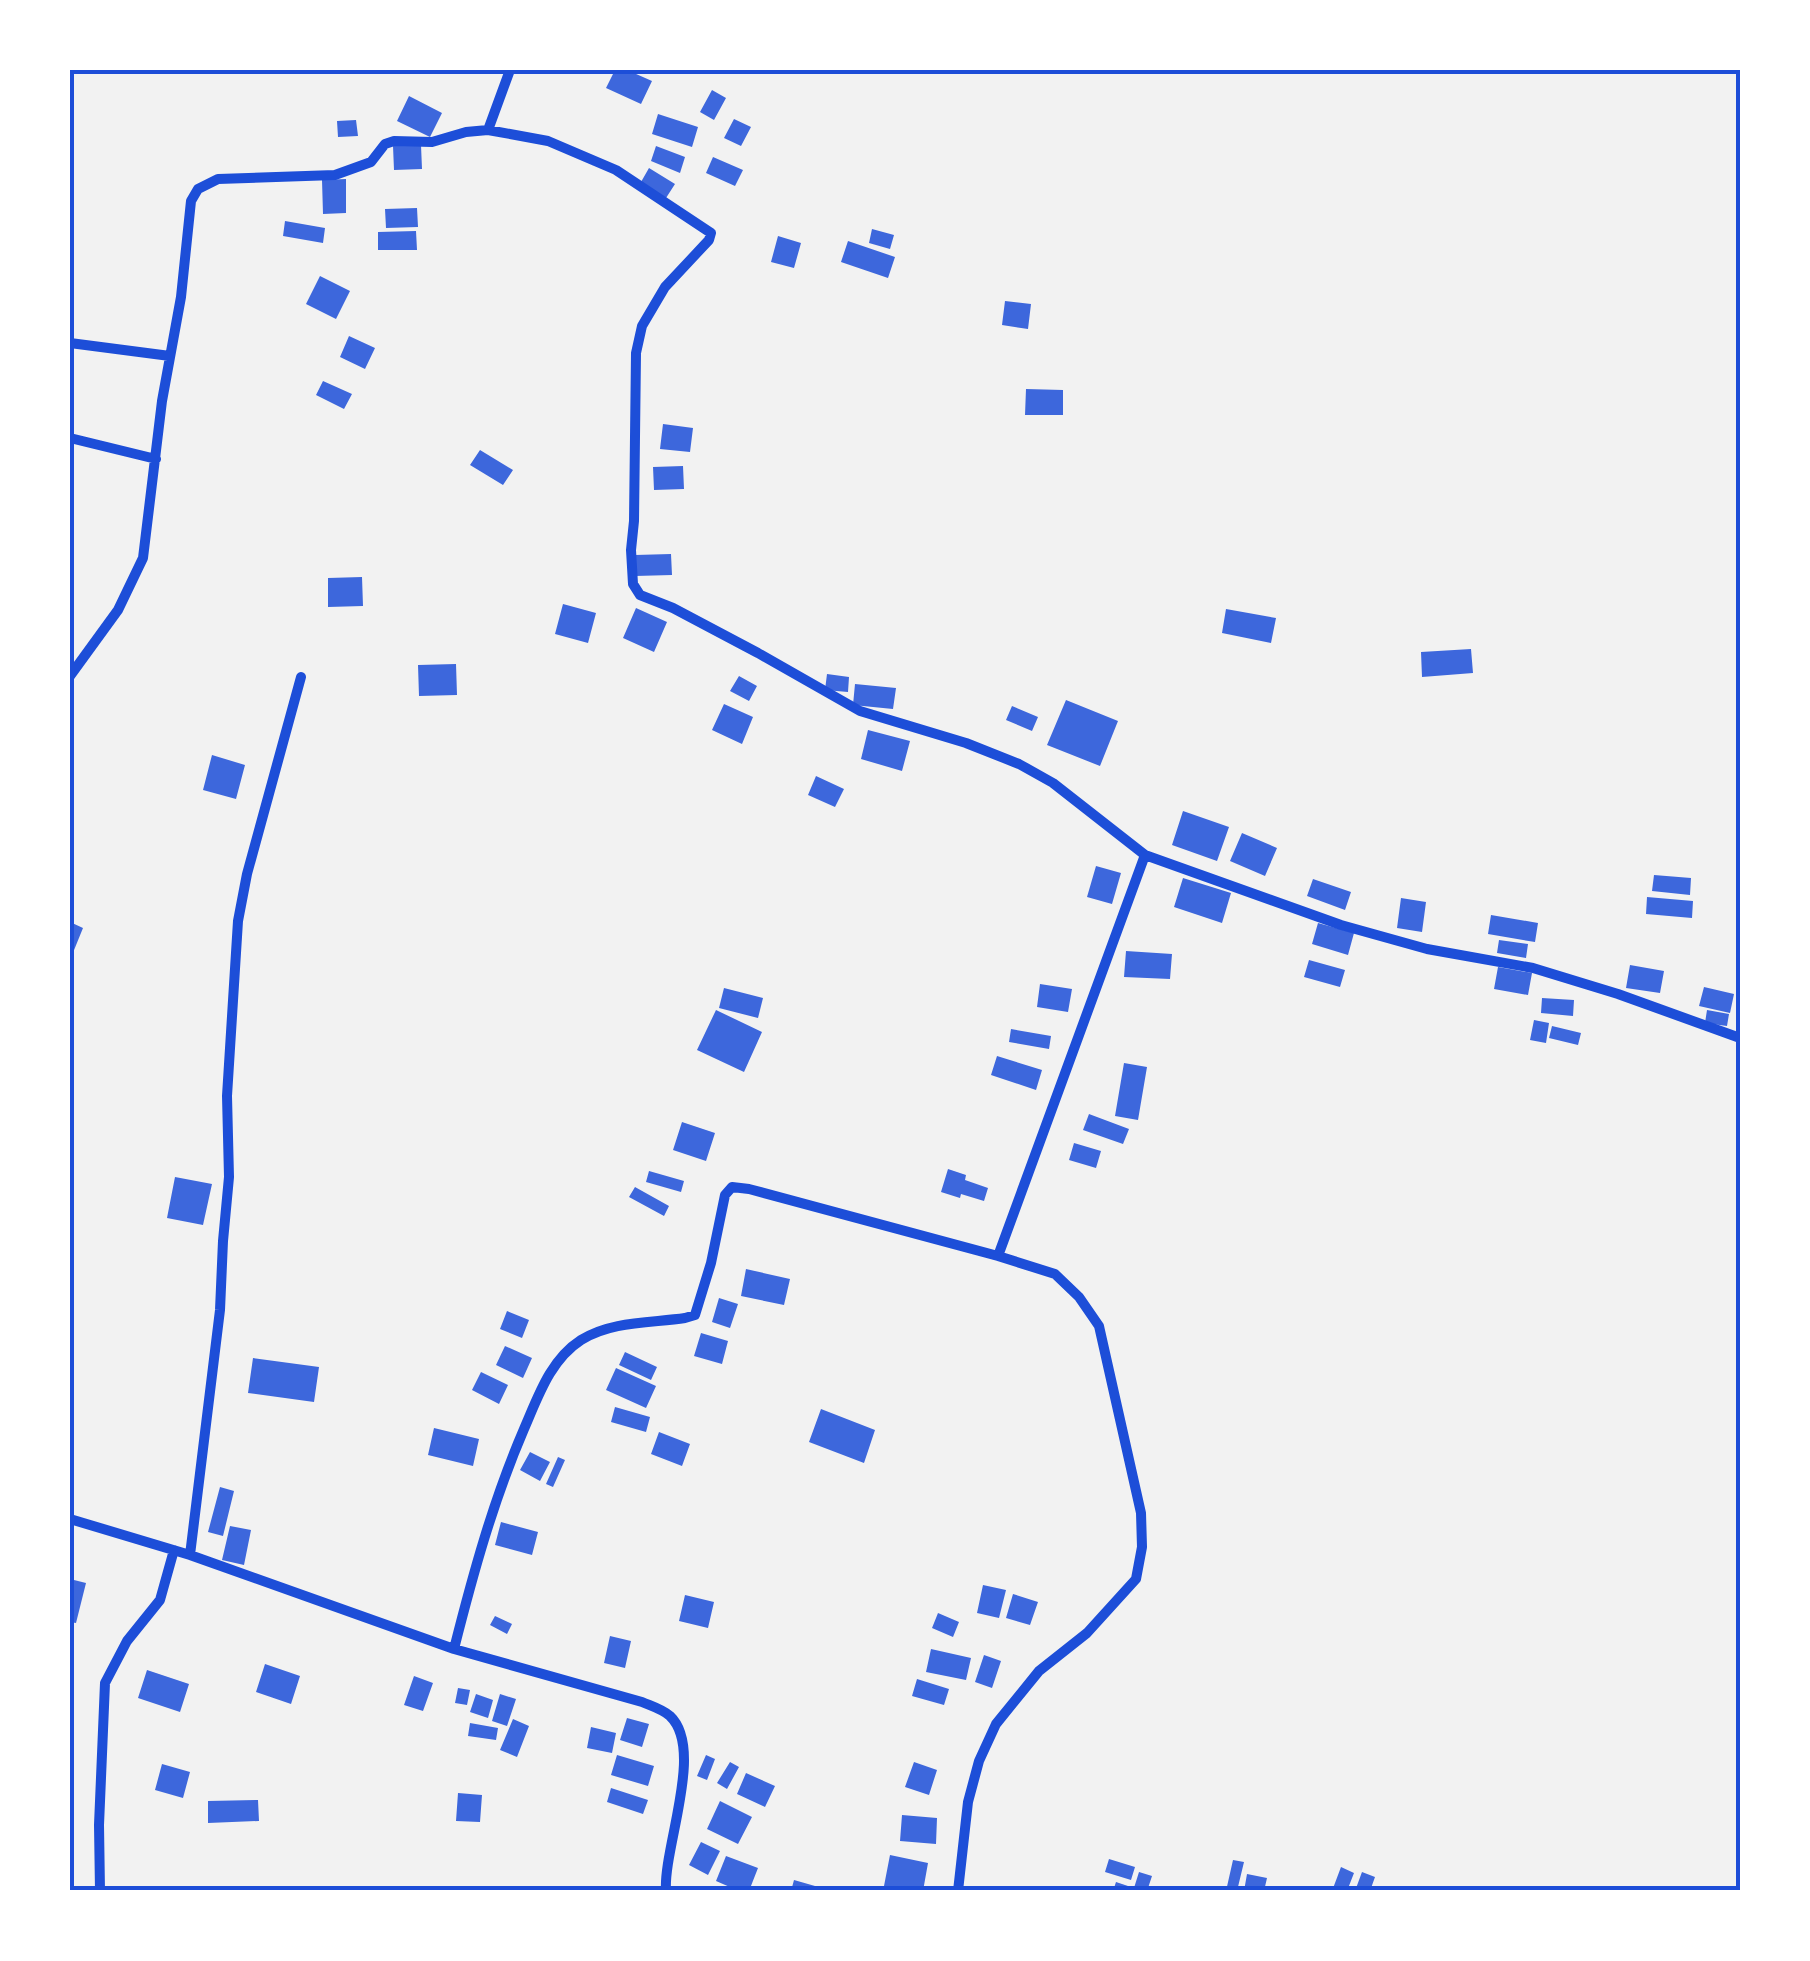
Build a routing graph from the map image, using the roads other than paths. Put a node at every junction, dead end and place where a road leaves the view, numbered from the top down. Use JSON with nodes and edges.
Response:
{"nodes":[{"id":1,"x":510,"y":70,"type":"edge"},
{"id":2,"x":488,"y":130,"type":"junction"},
{"id":3,"x":70,"y":343,"type":"edge"},
{"id":4,"x":170,"y":356,"type":"junction"},
{"id":5,"x":70,"y":438,"type":"edge"},
{"id":6,"x":156,"y":459,"type":"junction"},
{"id":7,"x":70,"y":676,"type":"edge"},
{"id":8,"x":301,"y":677,"type":"dead end"},
{"id":9,"x":1145,"y":855,"type":"junction"},
{"id":10,"x":1740,"y":1038,"type":"edge"},
{"id":11,"x":998,"y":1256,"type":"junction"},
{"id":12,"x":70,"y":1518,"type":"edge"},
{"id":13,"x":174,"y":1550,"type":"junction"},
{"id":14,"x":190,"y":1556,"type":"junction"},
{"id":15,"x":454,"y":1649,"type":"junction"},
{"id":16,"x":100,"y":1891,"type":"edge"},
{"id":17,"x":666,"y":1891,"type":"edge"},
{"id":18,"x":958,"y":1891,"type":"edge"}],
"edges":[{"from":1,"to":2,"type":"street"},
{"from":2,"to":4,"type":"street"},
{"from":2,"to":9,"type":"street"},
{"from":3,"to":4,"type":"street"},
{"from":4,"to":6,"type":"street"},
{"from":5,"to":6,"type":"street"},
{"from":6,"to":7,"type":"street"},
{"from":8,"to":14,"type":"street"},
{"from":9,"to":10,"type":"street"},
{"from":9,"to":11,"type":"street"},
{"from":11,"to":15,"type":"street"},
{"from":11,"to":18,"type":"street"},
{"from":12,"to":13,"type":"street"},
{"from":13,"to":14,"type":"street"},
{"from":13,"to":16,"type":"street"},
{"from":14,"to":15,"type":"street"},
{"from":15,"to":17,"type":"street"}]}
